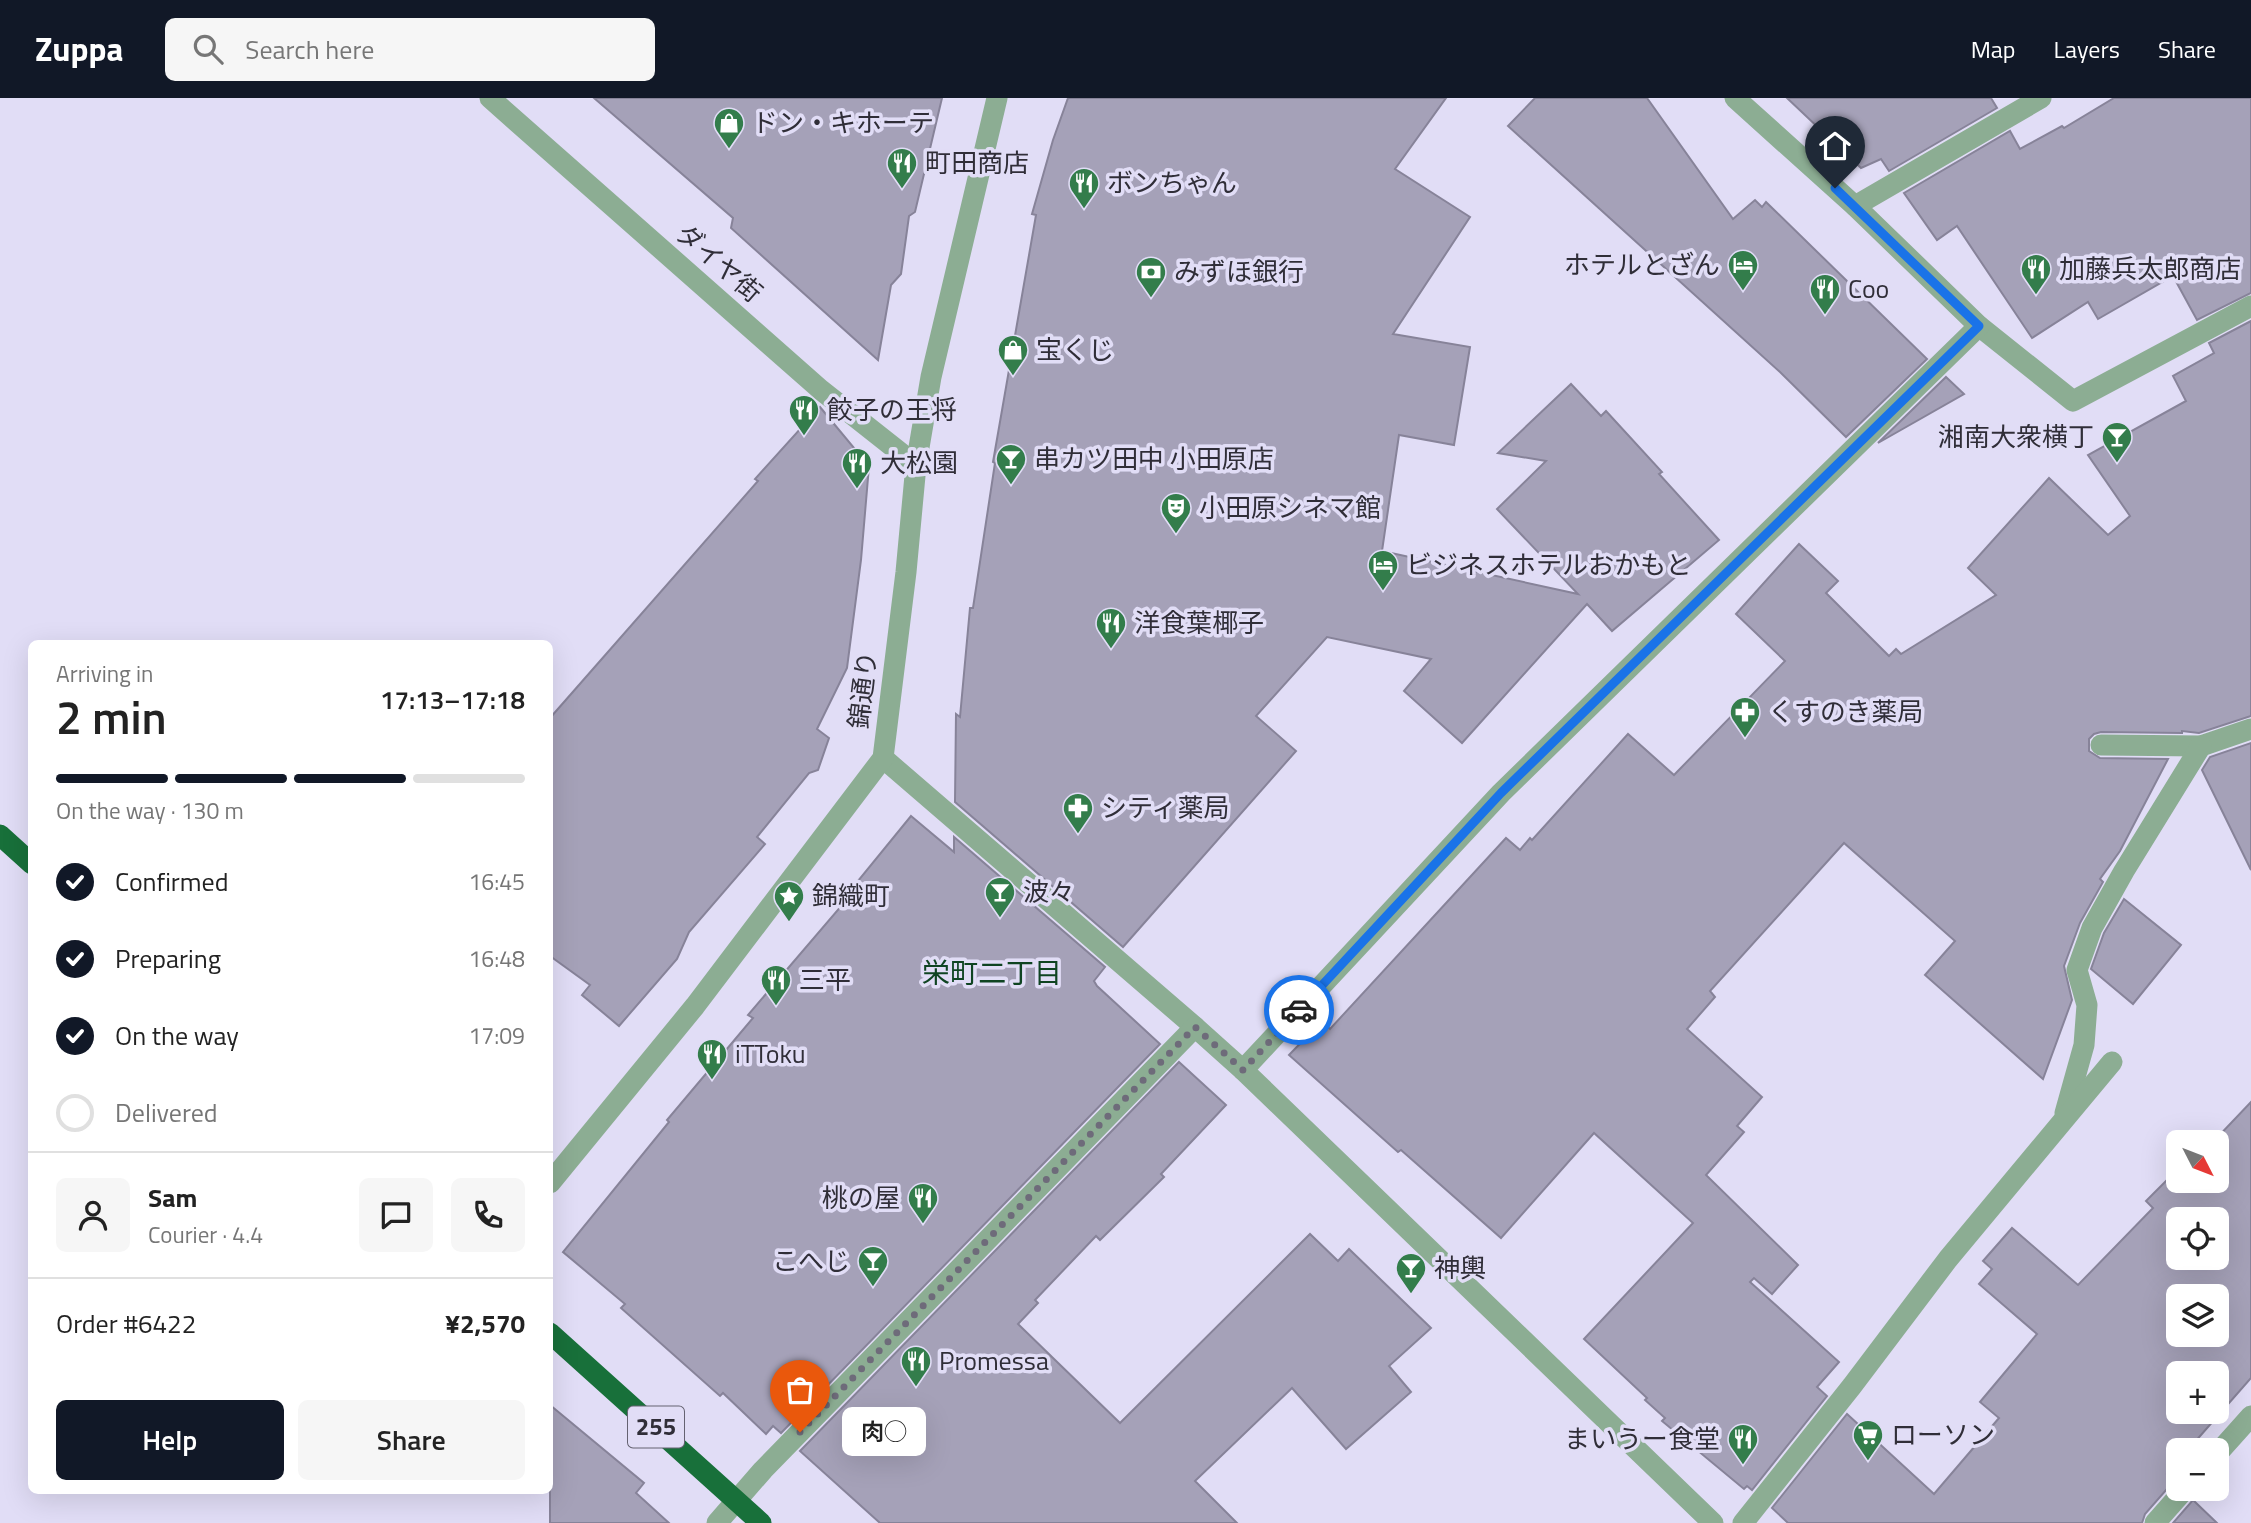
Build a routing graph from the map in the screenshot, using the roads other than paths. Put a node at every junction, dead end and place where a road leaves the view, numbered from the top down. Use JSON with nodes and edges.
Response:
{"nodes":[{"id":1,"x":490,"y":98,"type":"edge"},
{"id":2,"x":998,"y":98,"type":"edge"},
{"id":3,"x":1735,"y":98,"type":"edge"},
{"id":4,"x":2041,"y":98,"type":"edge"},
{"id":5,"x":1856,"y":206,"type":"junction"},
{"id":6,"x":2251,"y":306,"type":"edge"},
{"id":7,"x":1979,"y":326,"type":"junction"},
{"id":8,"x":916,"y":465,"type":"junction"},
{"id":9,"x":2251,"y":729,"type":"edge"},
{"id":10,"x":2101,"y":745,"type":"dead end"},
{"id":11,"x":2201,"y":746,"type":"junction"},
{"id":12,"x":883,"y":758,"type":"junction"},
{"id":13,"x":0,"y":835,"type":"edge"},
{"id":14,"x":28,"y":860,"type":"edge"},
{"id":15,"x":1195,"y":1027,"type":"junction"},
{"id":16,"x":2112,"y":1062,"type":"dead end"},
{"id":17,"x":1243,"y":1070,"type":"junction"},
{"id":18,"x":2061,"y":1124,"type":"junction"},
{"id":19,"x":553,"y":1179,"type":"edge"},
{"id":20,"x":553,"y":1336,"type":"edge"},
{"id":21,"x":2251,"y":1416,"type":"edge"},
{"id":22,"x":2229,"y":1441,"type":"edge"},
{"id":23,"x":736,"y":1500,"type":"junction"},
{"id":24,"x":2174,"y":1501,"type":"edge"},
{"id":25,"x":717,"y":1523,"type":"edge"},
{"id":26,"x":761,"y":1523,"type":"edge"},
{"id":27,"x":1713,"y":1523,"type":"edge"},
{"id":28,"x":1743,"y":1523,"type":"edge"},
{"id":29,"x":2155,"y":1523,"type":"edge"}],
"edges":[{"from":1,"to":8,"type":"street","name":"ダイヤ街"},
{"from":2,"to":8,"type":"street","name":"錦通り"},
{"from":3,"to":5,"type":"street"},
{"from":4,"to":5,"type":"street"},
{"from":5,"to":7,"type":"street"},
{"from":6,"to":7,"type":"street"},
{"from":7,"to":17,"type":"street"},
{"from":8,"to":12,"type":"street","name":"錦通り"},
{"from":9,"to":11,"type":"street"},
{"from":10,"to":11,"type":"street"},
{"from":11,"to":18,"type":"street"},
{"from":12,"to":15,"type":"street"},
{"from":12,"to":19,"type":"street","name":"錦通り"},
{"from":13,"to":14,"type":"highway"},
{"from":15,"to":17,"type":"street"},
{"from":15,"to":23,"type":"street"},
{"from":16,"to":18,"type":"street"},
{"from":17,"to":27,"type":"street"},
{"from":18,"to":28,"type":"street"},
{"from":20,"to":23,"type":"highway","number":"255"},
{"from":21,"to":22,"type":"street"},
{"from":23,"to":25,"type":"street"},
{"from":23,"to":26,"type":"highway","number":"255"},
{"from":24,"to":29,"type":"street"}]}
